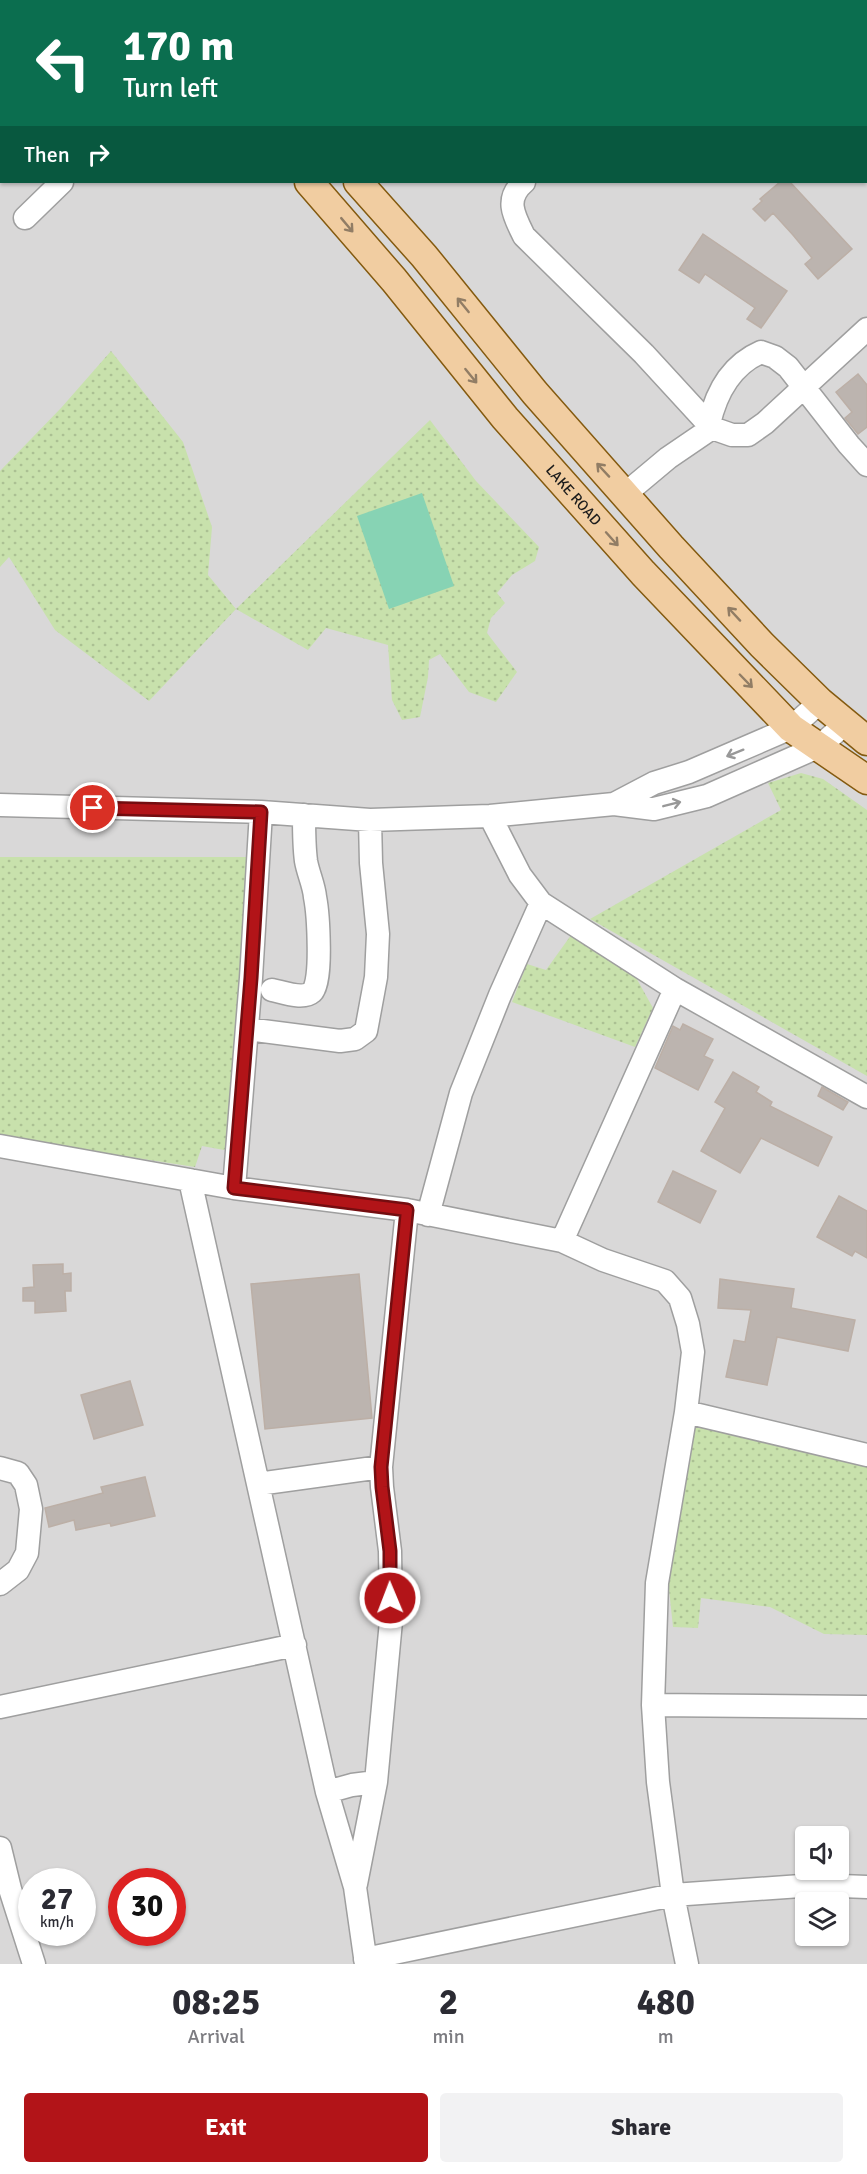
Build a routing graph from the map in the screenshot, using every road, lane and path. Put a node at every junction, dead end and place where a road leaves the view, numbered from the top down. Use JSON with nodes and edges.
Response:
{"nodes":[{"id":1,"x":61,"y":183,"type":"edge"},
{"id":2,"x":310,"y":183,"type":"edge"},
{"id":3,"x":359,"y":183,"type":"edge"},
{"id":4,"x":523,"y":183,"type":"edge"},
{"id":5,"x":25,"y":218,"type":"dead end"},
{"id":6,"x":867,"y":329,"type":"edge"},
{"id":7,"x":803,"y":387,"type":"junction"},
{"id":8,"x":710,"y":426,"type":"junction"},
{"id":9,"x":867,"y":465,"type":"edge"},
{"id":10,"x":625,"y":494,"type":"junction"},
{"id":11,"x":820,"y":702,"type":"junction"},
{"id":12,"x":846,"y":723,"type":"junction"},
{"id":13,"x":790,"y":728,"type":"junction"},
{"id":14,"x":867,"y":741,"type":"edge"},
{"id":15,"x":820,"y":746,"type":"junction"},
{"id":16,"x":867,"y":780,"type":"edge"},
{"id":17,"x":614,"y":804,"type":"junction"},
{"id":18,"x":0,"y":805,"type":"edge"},
{"id":19,"x":261,"y":812,"type":"junction"},
{"id":20,"x":304,"y":815,"type":"junction"},
{"id":21,"x":489,"y":816,"type":"junction"},
{"id":22,"x":370,"y":819,"type":"junction"},
{"id":23,"x":541,"y":903,"type":"junction"},
{"id":24,"x":675,"y":989,"type":"junction"},
{"id":25,"x":272,"y":990,"type":"dead end"},
{"id":26,"x":247,"y":1029,"type":"junction"},
{"id":27,"x":867,"y":1097,"type":"edge"},
{"id":28,"x":0,"y":1146,"type":"edge"},
{"id":29,"x":190,"y":1180,"type":"junction"},
{"id":30,"x":234,"y":1188,"type":"junction"},
{"id":31,"x":418,"y":1213,"type":"junction"},
{"id":32,"x":562,"y":1241,"type":"junction"},
{"id":33,"x":686,"y":1412,"type":"junction"},
{"id":34,"x":866,"y":1449,"type":"edge"},
{"id":35,"x":381,"y":1467,"type":"junction"},
{"id":36,"x":0,"y":1468,"type":"edge"},
{"id":37,"x":258,"y":1484,"type":"junction"},
{"id":38,"x":0,"y":1584,"type":"edge"},
{"id":39,"x":295,"y":1645,"type":"junction"},
{"id":40,"x":653,"y":1705,"type":"junction"},
{"id":41,"x":0,"y":1707,"type":"edge"},
{"id":42,"x":867,"y":1707,"type":"edge"},
{"id":43,"x":376,"y":1782,"type":"junction"},
{"id":44,"x":327,"y":1792,"type":"junction"},
{"id":45,"x":0,"y":1848,"type":"edge"},
{"id":46,"x":355,"y":1887,"type":"junction"},
{"id":47,"x":867,"y":1887,"type":"edge"},
{"id":48,"x":5,"y":1890,"type":"edge"},
{"id":49,"x":673,"y":1895,"type":"junction"},
{"id":50,"x":365,"y":1962,"type":"edge"},
{"id":51,"x":34,"y":1964,"type":"edge"},
{"id":52,"x":687,"y":1964,"type":"edge"}],
"edges":[{"from":1,"to":5,"type":"street"},
{"from":2,"to":13,"type":"main road","name":"LAKE ROAD","one_way":true},
{"from":10,"to":3,"type":"main road","one_way":true},
{"from":4,"to":8,"type":"street"},
{"from":6,"to":7,"type":"street"},
{"from":7,"to":8,"type":"street"},
{"from":7,"to":8,"type":"street"},
{"from":7,"to":9,"type":"street"},
{"from":8,"to":10,"type":"street"},
{"from":11,"to":10,"type":"main road","one_way":true},
{"from":11,"to":12,"type":"main road"},
{"from":11,"to":13,"type":"street"},
{"from":12,"to":14,"type":"main road"},
{"from":12,"to":15,"type":"street"},
{"from":13,"to":15,"type":"main road","name":"LAKE ROAD"},
{"from":13,"to":17,"type":"street","one_way":true},
{"from":15,"to":16,"type":"main road","name":"LAKE ROAD"},
{"from":17,"to":15,"type":"street","one_way":true},
{"from":17,"to":21,"type":"street"},
{"from":18,"to":19,"type":"street"},
{"from":19,"to":20,"type":"street"},
{"from":19,"to":26,"type":"street"},
{"from":20,"to":22,"type":"street"},
{"from":20,"to":25,"type":"street"},
{"from":21,"to":22,"type":"street"},
{"from":21,"to":23,"type":"street"},
{"from":22,"to":26,"type":"street"},
{"from":23,"to":24,"type":"street"},
{"from":23,"to":31,"type":"street"},
{"from":24,"to":27,"type":"street"},
{"from":24,"to":32,"type":"street"},
{"from":26,"to":30,"type":"street"},
{"from":28,"to":29,"type":"street"},
{"from":29,"to":30,"type":"street"},
{"from":29,"to":37,"type":"street"},
{"from":30,"to":31,"type":"street"},
{"from":31,"to":32,"type":"street"},
{"from":31,"to":35,"type":"street"},
{"from":32,"to":33,"type":"street"},
{"from":33,"to":34,"type":"street"},
{"from":33,"to":40,"type":"street"},
{"from":35,"to":37,"type":"street"},
{"from":35,"to":43,"type":"street"},
{"from":36,"to":38,"type":"street"},
{"from":37,"to":39,"type":"street"},
{"from":39,"to":41,"type":"street"},
{"from":39,"to":44,"type":"street"},
{"from":40,"to":42,"type":"street"},
{"from":40,"to":49,"type":"street"},
{"from":43,"to":44,"type":"street"},
{"from":43,"to":46,"type":"street"},
{"from":44,"to":46,"type":"street"},
{"from":45,"to":48,"type":"street"},
{"from":46,"to":50,"type":"street"},
{"from":47,"to":49,"type":"street"},
{"from":48,"to":51,"type":"street"},
{"from":49,"to":50,"type":"street"},
{"from":49,"to":52,"type":"street"}]}
